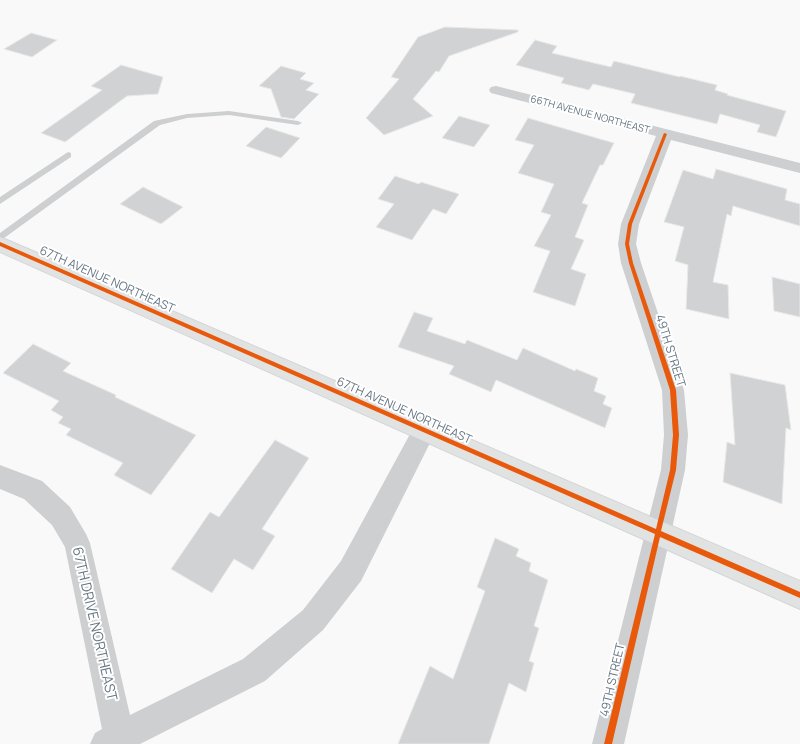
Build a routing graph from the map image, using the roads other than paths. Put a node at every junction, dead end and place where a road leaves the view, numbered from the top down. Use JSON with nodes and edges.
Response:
{"nodes":[{"id":1,"x":496,"y":90,"type":"dead end"},
{"id":2,"x":298,"y":123,"type":"dead end"},
{"id":3,"x":665,"y":134,"type":"junction"},
{"id":4,"x":68,"y":155,"type":"dead end"},
{"id":5,"x":800,"y":168,"type":"edge"},
{"id":6,"x":0,"y":201,"type":"edge"},
{"id":7,"x":0,"y":238,"type":"edge"},
{"id":8,"x":0,"y":244,"type":"edge"},
{"id":9,"x":424,"y":431,"type":"junction"},
{"id":10,"x":0,"y":478,"type":"edge"},
{"id":11,"x":658,"y":533,"type":"junction"},
{"id":12,"x":800,"y":595,"type":"edge"},
{"id":13,"x":113,"y":740,"type":"edge"},
{"id":14,"x":608,"y":744,"type":"edge"}],
"edges":[{"from":1,"to":3,"type":"street","name":"66TH AVENUE NORTHEAST"},
{"from":2,"to":7,"type":"lane"},
{"from":3,"to":5,"type":"street","name":"66TH AVENUE NORTHEAST"},
{"from":3,"to":11,"type":"street","name":"49TH STREET"},
{"from":4,"to":6,"type":"lane"},
{"from":8,"to":9,"type":"street","name":"67TH AVENUE NORTHEAST"},
{"from":9,"to":11,"type":"street","name":"67TH AVENUE NORTHEAST"},
{"from":9,"to":13,"type":"street"},
{"from":10,"to":13,"type":"street","name":"67TH DRIVE NORTHEAST"},
{"from":11,"to":12,"type":"street","name":"67TH AVENUE NORTHEAST"},
{"from":11,"to":14,"type":"street","name":"49TH STREET"}]}
